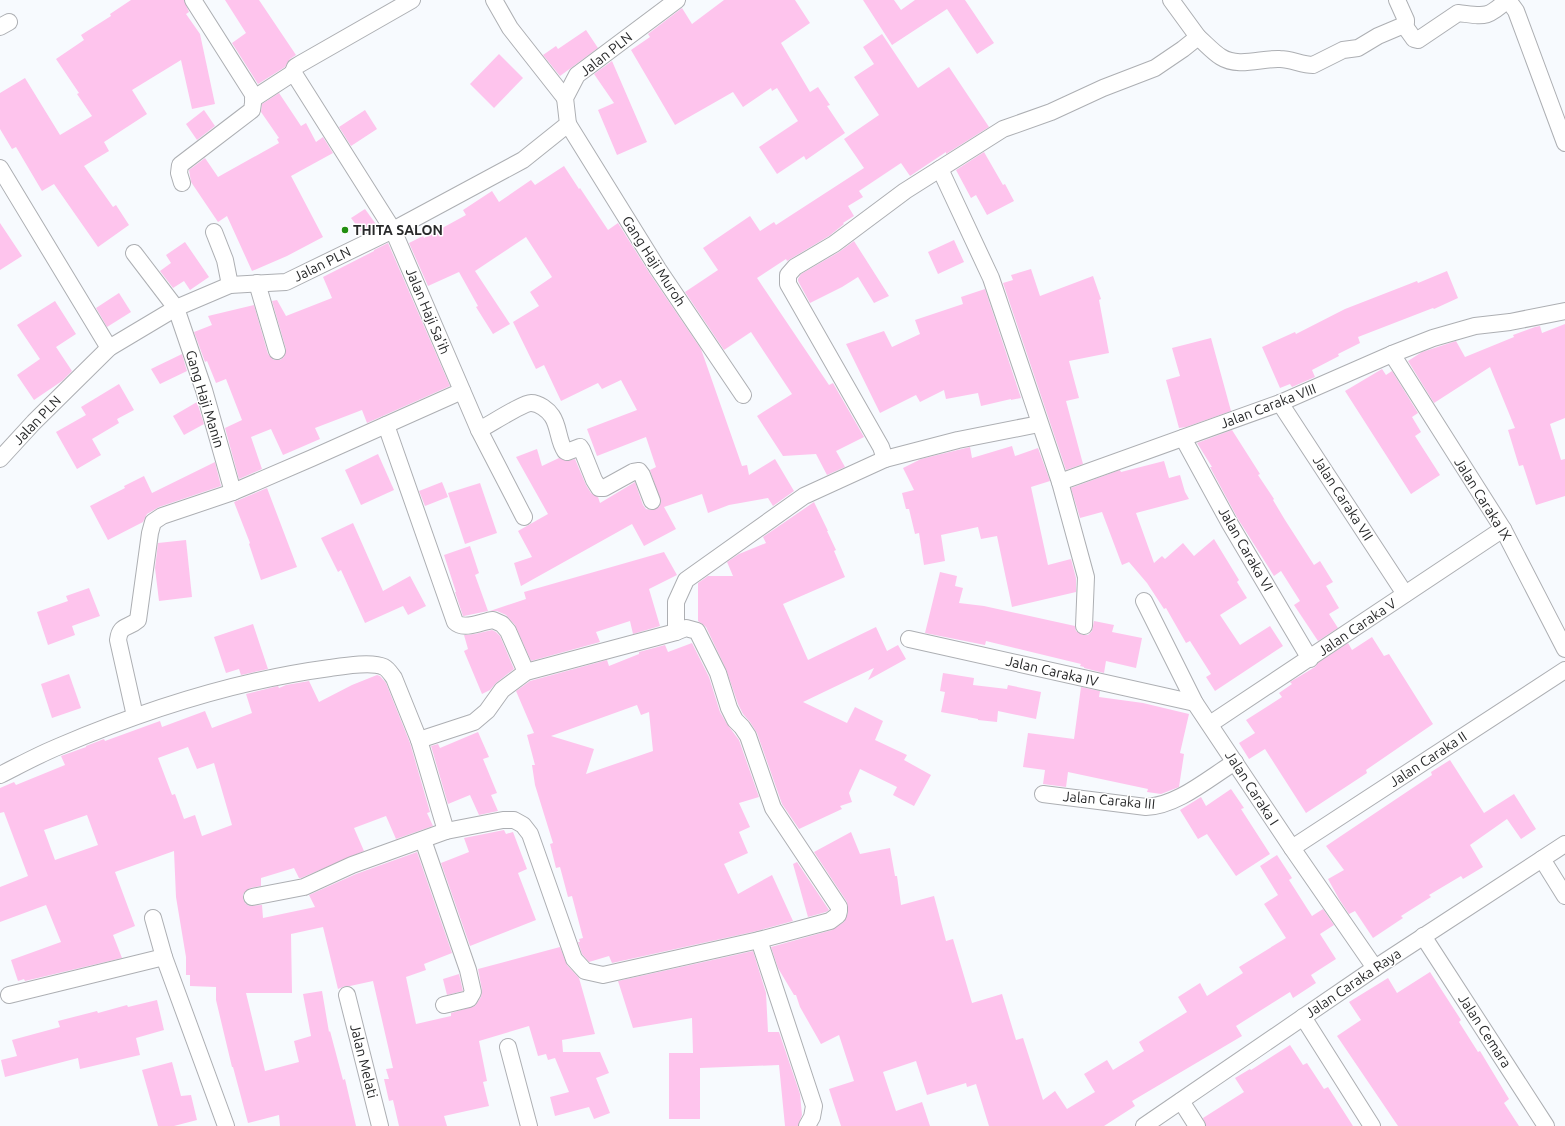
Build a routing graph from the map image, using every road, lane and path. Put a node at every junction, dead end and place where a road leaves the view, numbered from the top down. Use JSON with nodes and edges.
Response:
{"nodes":[{"id":1,"x":193,"y":0,"type":"edge"},
{"id":2,"x":412,"y":0,"type":"edge"},
{"id":3,"x":494,"y":0,"type":"edge"},
{"id":4,"x":677,"y":0,"type":"edge"},
{"id":5,"x":1171,"y":0,"type":"edge"},
{"id":6,"x":1397,"y":0,"type":"edge"},
{"id":7,"x":1508,"y":0,"type":"edge"},
{"id":8,"x":1404,"y":25,"type":"junction"},
{"id":9,"x":1198,"y":36,"type":"junction"},
{"id":10,"x":293,"y":73,"type":"junction"},
{"id":11,"x":565,"y":98,"type":"junction"},
{"id":12,"x":253,"y":99,"type":"junction"},
{"id":13,"x":568,"y":124,"type":"junction"},
{"id":14,"x":1565,"y":143,"type":"edge"},
{"id":15,"x":0,"y":168,"type":"edge"},
{"id":16,"x":940,"y":169,"type":"junction"},
{"id":17,"x":182,"y":183,"type":"dead end"},
{"id":18,"x":393,"y":230,"type":"junction"},
{"id":19,"x":214,"y":232,"type":"dead end"},
{"id":20,"x":134,"y":253,"type":"dead end"},
{"id":21,"x":257,"y":283,"type":"junction"},
{"id":22,"x":230,"y":285,"type":"junction"},
{"id":23,"x":176,"y":308,"type":"junction"},
{"id":24,"x":1565,"y":311,"type":"edge"},
{"id":25,"x":108,"y":348,"type":"junction"},
{"id":26,"x":277,"y":351,"type":"dead end"},
{"id":27,"x":1392,"y":354,"type":"junction"},
{"id":28,"x":462,"y":391,"type":"junction"},
{"id":29,"x":743,"y":396,"type":"dead end"},
{"id":30,"x":1280,"y":403,"type":"junction"},
{"id":31,"x":1039,"y":424,"type":"junction"},
{"id":32,"x":386,"y":425,"type":"junction"},
{"id":33,"x":479,"y":430,"type":"junction"},
{"id":34,"x":1183,"y":438,"type":"junction"},
{"id":35,"x":885,"y":458,"type":"junction"},
{"id":36,"x":0,"y":459,"type":"edge"},
{"id":37,"x":1060,"y":482,"type":"junction"},
{"id":38,"x":233,"y":492,"type":"junction"},
{"id":39,"x":652,"y":501,"type":"dead end"},
{"id":40,"x":524,"y":517,"type":"dead end"},
{"id":41,"x":1503,"y":529,"type":"junction"},
{"id":42,"x":1405,"y":594,"type":"junction"},
{"id":43,"x":1144,"y":600,"type":"dead end"},
{"id":44,"x":1084,"y":626,"type":"dead end"},
{"id":45,"x":676,"y":632,"type":"junction"},
{"id":46,"x":910,"y":639,"type":"dead end"},
{"id":47,"x":1565,"y":649,"type":"edge"},
{"id":48,"x":1310,"y":659,"type":"junction"},
{"id":49,"x":1565,"y":670,"type":"edge"},
{"id":50,"x":526,"y":672,"type":"junction"},
{"id":51,"x":1195,"y":703,"type":"junction"},
{"id":52,"x":135,"y":716,"type":"junction"},
{"id":53,"x":1210,"y":724,"type":"junction"},
{"id":54,"x":420,"y":740,"type":"junction"},
{"id":55,"x":1235,"y":762,"type":"junction"},
{"id":56,"x":0,"y":775,"type":"edge"},
{"id":57,"x":1043,"y":794,"type":"dead end"},
{"id":58,"x":446,"y":831,"type":"junction"},
{"id":59,"x":423,"y":840,"type":"junction"},
{"id":60,"x":1565,"y":844,"type":"edge"},
{"id":61,"x":1292,"y":848,"type":"junction"},
{"id":62,"x":1542,"y":859,"type":"junction"},
{"id":63,"x":1565,"y":896,"type":"edge"},
{"id":64,"x":252,"y":897,"type":"dead end"},
{"id":65,"x":153,"y":918,"type":"dead end"},
{"id":66,"x":1423,"y":936,"type":"junction"},
{"id":67,"x":759,"y":940,"type":"junction"},
{"id":68,"x":164,"y":957,"type":"junction"},
{"id":69,"x":1375,"y":968,"type":"junction"},
{"id":70,"x":9,"y":995,"type":"dead end"},
{"id":71,"x":348,"y":995,"type":"dead end"},
{"id":72,"x":444,"y":1005,"type":"dead end"},
{"id":73,"x":1303,"y":1017,"type":"junction"},
{"id":74,"x":508,"y":1047,"type":"dead end"},
{"id":75,"x":1181,"y":1101,"type":"junction"},
{"id":76,"x":527,"y":1125,"type":"edge"},
{"id":77,"x":226,"y":1126,"type":"edge"},
{"id":78,"x":380,"y":1126,"type":"edge"},
{"id":79,"x":807,"y":1126,"type":"edge"},
{"id":80,"x":1144,"y":1126,"type":"edge"},
{"id":81,"x":1197,"y":1126,"type":"edge"},
{"id":82,"x":1372,"y":1126,"type":"edge"},
{"id":83,"x":1546,"y":1126,"type":"edge"}],
"edges":[{"from":1,"to":12,"type":"street"},
{"from":2,"to":10,"type":"street"},
{"from":3,"to":11,"type":"street"},
{"from":4,"to":11,"type":"street","name":"Jalan PLN"},
{"from":5,"to":9,"type":"street"},
{"from":6,"to":8,"type":"street"},
{"from":7,"to":8,"type":"street"},
{"from":7,"to":14,"type":"street"},
{"from":8,"to":9,"type":"street"},
{"from":9,"to":16,"type":"street"},
{"from":10,"to":12,"type":"street"},
{"from":10,"to":18,"type":"street","name":"Jalan Haji Sa'ih"},
{"from":11,"to":13,"type":"street"},
{"from":12,"to":17,"type":"street"},
{"from":13,"to":18,"type":"street","name":"Jalan PLN"},
{"from":13,"to":29,"type":"street","name":"Gang Haji Muroh"},
{"from":15,"to":25,"type":"street"},
{"from":16,"to":31,"type":"street"},
{"from":16,"to":35,"type":"street"},
{"from":18,"to":21,"type":"street","name":"Jalan PLN"},
{"from":18,"to":28,"type":"street","name":"Jalan Haji Sa'ih"},
{"from":19,"to":22,"type":"street"},
{"from":20,"to":23,"type":"street","name":"Gang Haji Manin"},
{"from":21,"to":22,"type":"street","name":"Jalan PLN"},
{"from":21,"to":26,"type":"street"},
{"from":22,"to":23,"type":"street","name":"Jalan PLN"},
{"from":23,"to":25,"type":"street","name":"Jalan PLN"},
{"from":23,"to":38,"type":"street","name":"Gang Haji Manin"},
{"from":24,"to":27,"type":"street","name":"Jalan Caraka VIII"},
{"from":25,"to":36,"type":"street","name":"Jalan PLN"},
{"from":27,"to":30,"type":"street","name":"Jalan Caraka VIII"},
{"from":27,"to":41,"type":"street","name":"Jalan Caraka IX"},
{"from":28,"to":32,"type":"street"},
{"from":28,"to":33,"type":"street","name":"Jalan Haji Sa'ih"},
{"from":30,"to":34,"type":"street","name":"Jalan Caraka VIII"},
{"from":30,"to":42,"type":"street","name":"Jalan Caraka VII"},
{"from":31,"to":35,"type":"street"},
{"from":31,"to":37,"type":"street"},
{"from":32,"to":38,"type":"street"},
{"from":32,"to":50,"type":"street"},
{"from":33,"to":39,"type":"street"},
{"from":33,"to":40,"type":"street","name":"Jalan Haji Sa'ih"},
{"from":34,"to":37,"type":"street","name":"Jalan Caraka VIII"},
{"from":34,"to":48,"type":"street","name":"Jalan Caraka VI"},
{"from":35,"to":45,"type":"street"},
{"from":37,"to":44,"type":"street"},
{"from":38,"to":52,"type":"street"},
{"from":41,"to":42,"type":"street","name":"Jalan Caraka V"},
{"from":41,"to":47,"type":"street","name":"Jalan Caraka IX"},
{"from":42,"to":48,"type":"street","name":"Jalan Caraka V"},
{"from":43,"to":51,"type":"street","name":"Jalan Caraka I"},
{"from":45,"to":50,"type":"street"},
{"from":45,"to":67,"type":"street"},
{"from":46,"to":51,"type":"street","name":"Jalan Caraka IV"},
{"from":48,"to":53,"type":"street","name":"Jalan Caraka V"},
{"from":49,"to":61,"type":"street","name":"Jalan Caraka II"},
{"from":50,"to":54,"type":"street"},
{"from":51,"to":53,"type":"street","name":"Jalan Caraka I"},
{"from":52,"to":54,"type":"street"},
{"from":52,"to":56,"type":"street"},
{"from":53,"to":55,"type":"street","name":"Jalan Caraka I"},
{"from":54,"to":58,"type":"street"},
{"from":55,"to":57,"type":"street","name":"Jalan Caraka III"},
{"from":55,"to":61,"type":"street","name":"Jalan Caraka I"},
{"from":58,"to":59,"type":"street"},
{"from":58,"to":67,"type":"street"},
{"from":59,"to":64,"type":"street"},
{"from":59,"to":72,"type":"street"},
{"from":60,"to":62,"type":"street","name":"Jalan Caraka Raya"},
{"from":61,"to":69,"type":"street","name":"Jalan Caraka I"},
{"from":62,"to":63,"type":"street"},
{"from":62,"to":66,"type":"street","name":"Jalan Caraka Raya"},
{"from":65,"to":68,"type":"street"},
{"from":66,"to":69,"type":"street","name":"Jalan Caraka Raya"},
{"from":66,"to":83,"type":"street","name":"Jalan Cemara"},
{"from":67,"to":79,"type":"street"},
{"from":68,"to":70,"type":"street"},
{"from":68,"to":77,"type":"street"},
{"from":69,"to":73,"type":"street","name":"Jalan Caraka Raya"},
{"from":71,"to":78,"type":"street","name":"Jalan Melati"},
{"from":73,"to":75,"type":"street","name":"Jalan Caraka Raya"},
{"from":73,"to":82,"type":"street"},
{"from":74,"to":76,"type":"street"},
{"from":75,"to":80,"type":"street","name":"Jalan Caraka Raya"},
{"from":75,"to":81,"type":"street"}]}
